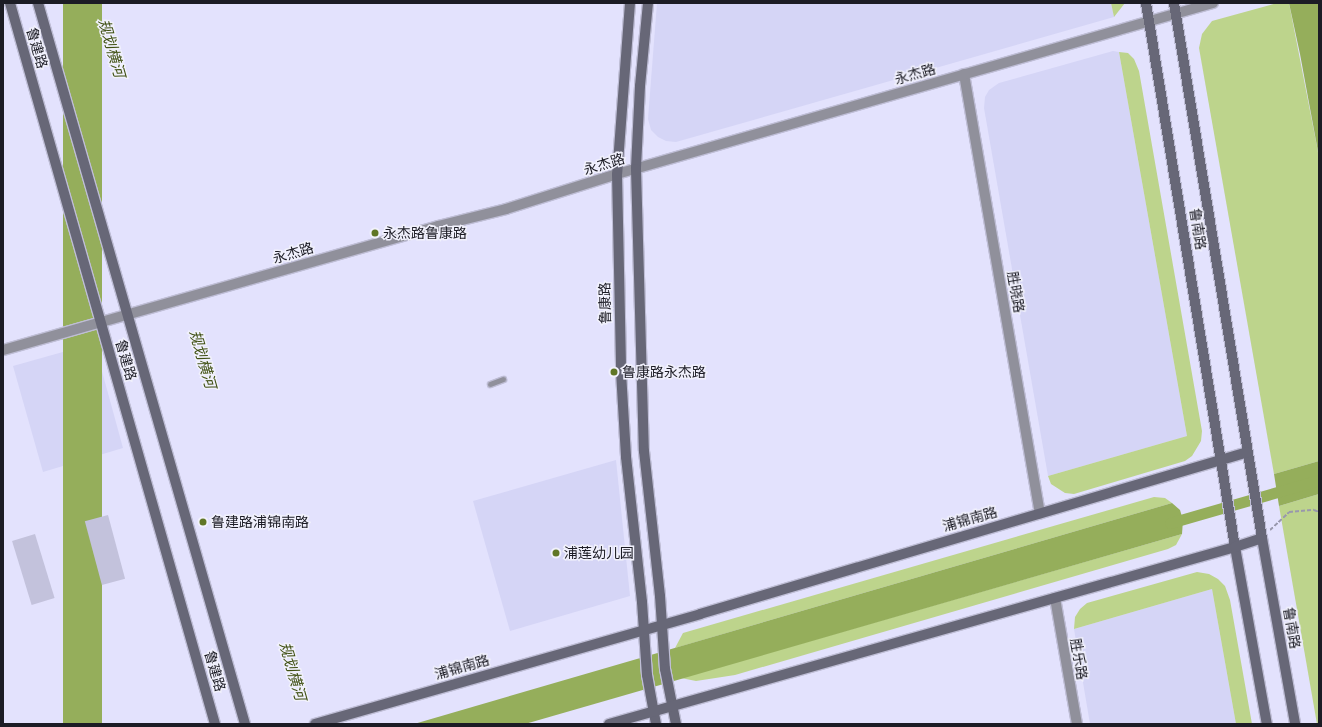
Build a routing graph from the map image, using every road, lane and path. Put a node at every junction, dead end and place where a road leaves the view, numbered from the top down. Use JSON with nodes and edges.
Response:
{"nodes":[{"id":1,"x":10,"y":3,"type":"edge"},
{"id":2,"x":38,"y":3,"type":"edge"},
{"id":3,"x":630,"y":3,"type":"edge"},
{"id":4,"x":648,"y":3,"type":"edge"},
{"id":5,"x":1146,"y":3,"type":"edge"},
{"id":6,"x":1174,"y":3,"type":"edge"},
{"id":7,"x":1213,"y":3,"type":"edge"},
{"id":8,"x":1176,"y":14,"type":"junction"},
{"id":9,"x":1149,"y":21,"type":"junction"},
{"id":10,"x":964,"y":74,"type":"junction"},
{"id":11,"x":636,"y":169,"type":"junction"},
{"id":12,"x":617,"y":174,"type":"junction"},
{"id":13,"x":127,"y":314,"type":"junction"},
{"id":14,"x":101,"y":322,"type":"junction"},
{"id":15,"x":3,"y":350,"type":"edge"},
{"id":16,"x":503,"y":379,"type":"dead end"},
{"id":17,"x":490,"y":384,"type":"dead end"},
{"id":18,"x":1248,"y":452,"type":"junction"},
{"id":19,"x":1222,"y":460,"type":"junction"},
{"id":20,"x":1319,"y":512,"type":"edge"},
{"id":21,"x":1040,"y":513,"type":"junction"},
{"id":22,"x":1262,"y":538,"type":"junction"},
{"id":23,"x":1235,"y":547,"type":"junction"},
{"id":24,"x":1055,"y":598,"type":"junction"},
{"id":25,"x":662,"y":625,"type":"junction"},
{"id":26,"x":644,"y":630,"type":"junction"},
{"id":27,"x":672,"y":707,"type":"junction"},
{"id":28,"x":654,"y":712,"type":"junction"},
{"id":29,"x":244,"y":723,"type":"edge"},
{"id":30,"x":320,"y":723,"type":"edge"},
{"id":31,"x":215,"y":724,"type":"edge"},
{"id":32,"x":609,"y":724,"type":"edge"},
{"id":33,"x":656,"y":724,"type":"edge"},
{"id":34,"x":676,"y":724,"type":"edge"},
{"id":35,"x":1077,"y":724,"type":"edge"},
{"id":36,"x":1267,"y":724,"type":"edge"},
{"id":37,"x":1295,"y":724,"type":"edge"}],
"edges":[{"from":1,"to":14,"type":"main road","name":"鲁建路"},
{"from":2,"to":13,"type":"main road","name":"鲁建路"},
{"from":3,"to":12,"type":"main road","name":"鲁康路"},
{"from":4,"to":11,"type":"main road"},
{"from":5,"to":9,"type":"main road","name":"鲁南路"},
{"from":6,"to":8,"type":"main road","name":"鲁南路"},
{"from":7,"to":8,"type":"street","name":"永杰路"},
{"from":8,"to":9,"type":"street","name":"永杰路"},
{"from":8,"to":18,"type":"main road","name":"鲁南路"},
{"from":9,"to":10,"type":"street","name":"永杰路"},
{"from":9,"to":19,"type":"main road","name":"鲁南路"},
{"from":10,"to":11,"type":"street","name":"永杰路"},
{"from":10,"to":21,"type":"street","name":"胜晓路"},
{"from":11,"to":12,"type":"street","name":"永杰路"},
{"from":11,"to":25,"type":"main road"},
{"from":12,"to":13,"type":"street","name":"永杰路"},
{"from":12,"to":26,"type":"main road","name":"鲁康路"},
{"from":13,"to":14,"type":"street","name":"永杰路"},
{"from":13,"to":29,"type":"main road","name":"鲁建路"},
{"from":14,"to":15,"type":"street","name":"永杰路"},
{"from":14,"to":31,"type":"main road","name":"鲁建路"},
{"from":16,"to":17,"type":"lane"},
{"from":18,"to":19,"type":"main road","name":"浦锦南路"},
{"from":18,"to":22,"type":"main road","name":"鲁南路"},
{"from":19,"to":21,"type":"main road","name":"浦锦南路"},
{"from":19,"to":23,"type":"main road","name":"鲁南路"},
{"from":20,"to":22,"type":"path"},
{"from":21,"to":25,"type":"main road","name":"浦锦南路"},
{"from":22,"to":23,"type":"main road"},
{"from":22,"to":37,"type":"main road","name":"鲁南路"},
{"from":23,"to":24,"type":"main road"},
{"from":23,"to":36,"type":"main road"},
{"from":24,"to":27,"type":"main road"},
{"from":24,"to":35,"type":"street","name":"胜乐路"},
{"from":25,"to":26,"type":"main road","name":"浦锦南路"},
{"from":25,"to":27,"type":"main road"},
{"from":26,"to":28,"type":"main road","name":"鲁康路"},
{"from":26,"to":30,"type":"main road","name":"浦锦南路"},
{"from":27,"to":28,"type":"main road"},
{"from":27,"to":34,"type":"main road"},
{"from":28,"to":32,"type":"main road"},
{"from":28,"to":33,"type":"main road","name":"鲁康路"}]}
